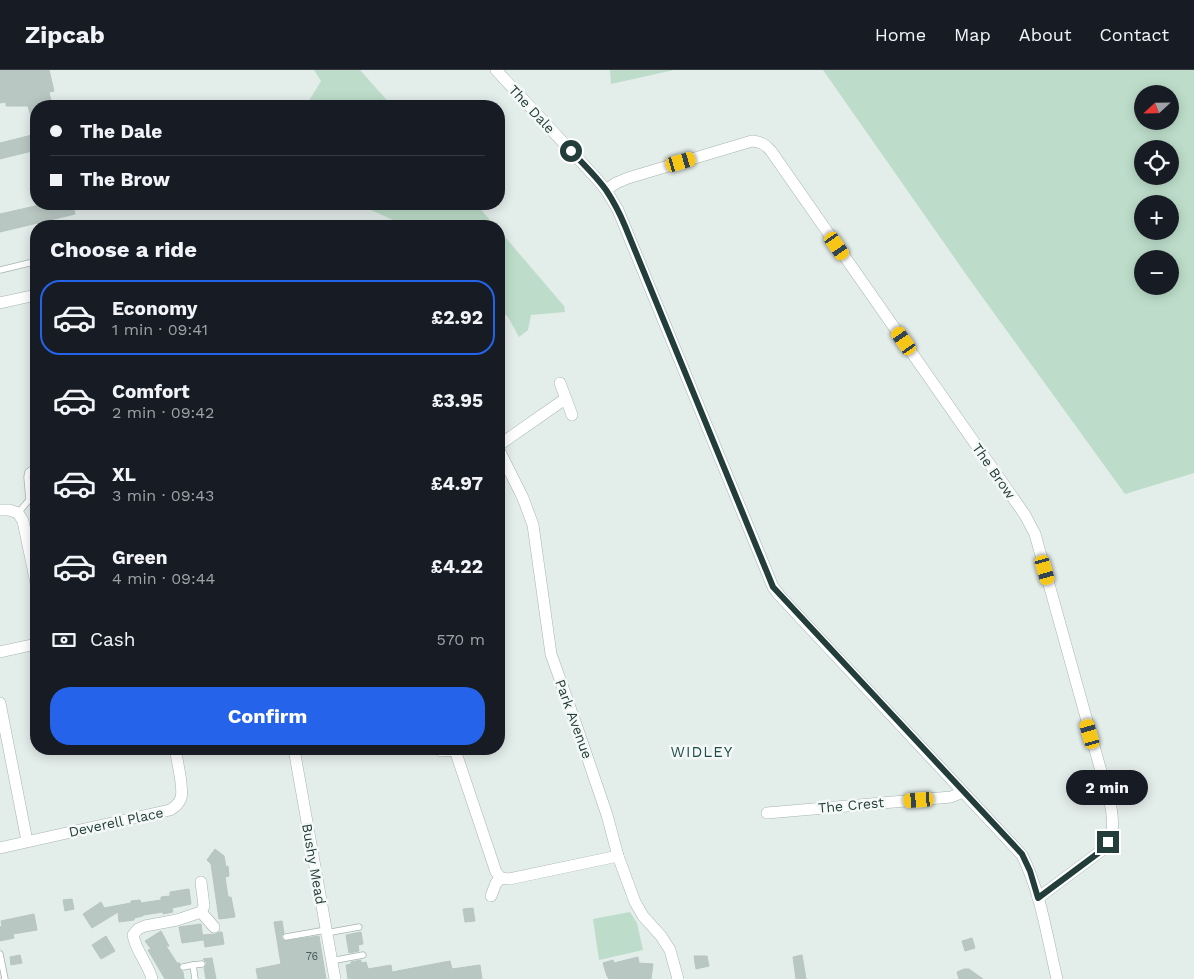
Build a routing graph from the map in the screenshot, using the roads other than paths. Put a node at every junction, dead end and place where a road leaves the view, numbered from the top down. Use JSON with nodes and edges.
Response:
{"nodes":[{"id":1,"x":496,"y":70,"type":"edge"},
{"id":2,"x":606,"y":190,"type":"junction"},
{"id":3,"x":30,"y":263,"type":"edge"},
{"id":4,"x":0,"y":270,"type":"edge"},
{"id":5,"x":30,"y":296,"type":"edge"},
{"id":6,"x":0,"y":303,"type":"edge"},
{"id":7,"x":560,"y":383,"type":"dead end"},
{"id":8,"x":565,"y":399,"type":"junction"},
{"id":9,"x":572,"y":415,"type":"dead end"},
{"id":10,"x":505,"y":441,"type":"edge"},
{"id":11,"x":505,"y":462,"type":"edge"},
{"id":12,"x":30,"y":470,"type":"edge"},
{"id":13,"x":0,"y":510,"type":"edge"},
{"id":14,"x":20,"y":517,"type":"junction"},
{"id":15,"x":30,"y":534,"type":"edge"},
{"id":16,"x":30,"y":645,"type":"edge"},
{"id":17,"x":0,"y":652,"type":"edge"},
{"id":18,"x":0,"y":703,"type":"edge"},
{"id":19,"x":176,"y":755,"type":"edge"},
{"id":20,"x":295,"y":755,"type":"edge"},
{"id":21,"x":457,"y":755,"type":"edge"},
{"id":22,"x":964,"y":792,"type":"junction"},
{"id":23,"x":767,"y":813,"type":"dead end"},
{"id":24,"x":27,"y":841,"type":"junction"},
{"id":25,"x":0,"y":848,"type":"edge"},
{"id":26,"x":618,"y":856,"type":"junction"},
{"id":27,"x":501,"y":878,"type":"junction"},
{"id":28,"x":201,"y":882,"type":"dead end"},
{"id":29,"x":491,"y":896,"type":"dead end"},
{"id":30,"x":1038,"y":898,"type":"junction"},
{"id":31,"x":201,"y":912,"type":"junction"},
{"id":32,"x":214,"y":927,"type":"dead end"},
{"id":33,"x":359,"y":927,"type":"dead end"},
{"id":34,"x":326,"y":931,"type":"junction"},
{"id":35,"x":286,"y":937,"type":"dead end"},
{"id":36,"x":0,"y":954,"type":"edge"},
{"id":37,"x":363,"y":955,"type":"dead end"},
{"id":38,"x":332,"y":961,"type":"junction"},
{"id":39,"x":202,"y":964,"type":"dead end"},
{"id":40,"x":193,"y":965,"type":"junction"},
{"id":41,"x":184,"y":966,"type":"dead end"},
{"id":42,"x":5,"y":979,"type":"edge"},
{"id":43,"x":152,"y":979,"type":"edge"},
{"id":44,"x":195,"y":979,"type":"edge"},
{"id":45,"x":335,"y":979,"type":"edge"},
{"id":46,"x":678,"y":979,"type":"edge"},
{"id":47,"x":1057,"y":979,"type":"edge"}],
"edges":[{"from":1,"to":2,"type":"street","name":"The Dale"},
{"from":2,"to":22,"type":"street","name":"The Dale"},
{"from":2,"to":30,"type":"street","name":"The Brow"},
{"from":3,"to":4,"type":"lane"},
{"from":5,"to":6,"type":"street"},
{"from":7,"to":8,"type":"street"},
{"from":8,"to":9,"type":"street"},
{"from":8,"to":10,"type":"street"},
{"from":11,"to":26,"type":"street","name":"Park Avenue"},
{"from":12,"to":14,"type":"lane"},
{"from":13,"to":14,"type":"street"},
{"from":14,"to":15,"type":"street"},
{"from":16,"to":17,"type":"street"},
{"from":18,"to":24,"type":"street"},
{"from":19,"to":24,"type":"street","name":"Deverell Place"},
{"from":20,"to":34,"type":"street","name":"Bushy Mead"},
{"from":21,"to":27,"type":"street"},
{"from":22,"to":23,"type":"street","name":"The Crest"},
{"from":22,"to":30,"type":"street","name":"The Dale"},
{"from":24,"to":25,"type":"street","name":"Deverell Place"},
{"from":26,"to":27,"type":"street"},
{"from":26,"to":46,"type":"street","name":"Park Avenue"},
{"from":27,"to":29,"type":"street"},
{"from":28,"to":31,"type":"street"},
{"from":30,"to":47,"type":"street"},
{"from":31,"to":32,"type":"street"},
{"from":31,"to":43,"type":"street"},
{"from":33,"to":34,"type":"lane"},
{"from":34,"to":35,"type":"lane"},
{"from":34,"to":38,"type":"street","name":"Bushy Mead"},
{"from":36,"to":42,"type":"lane"},
{"from":37,"to":38,"type":"lane"},
{"from":38,"to":45,"type":"street","name":"Bushy Mead"},
{"from":39,"to":40,"type":"lane"},
{"from":40,"to":41,"type":"lane"},
{"from":40,"to":44,"type":"lane"}]}
